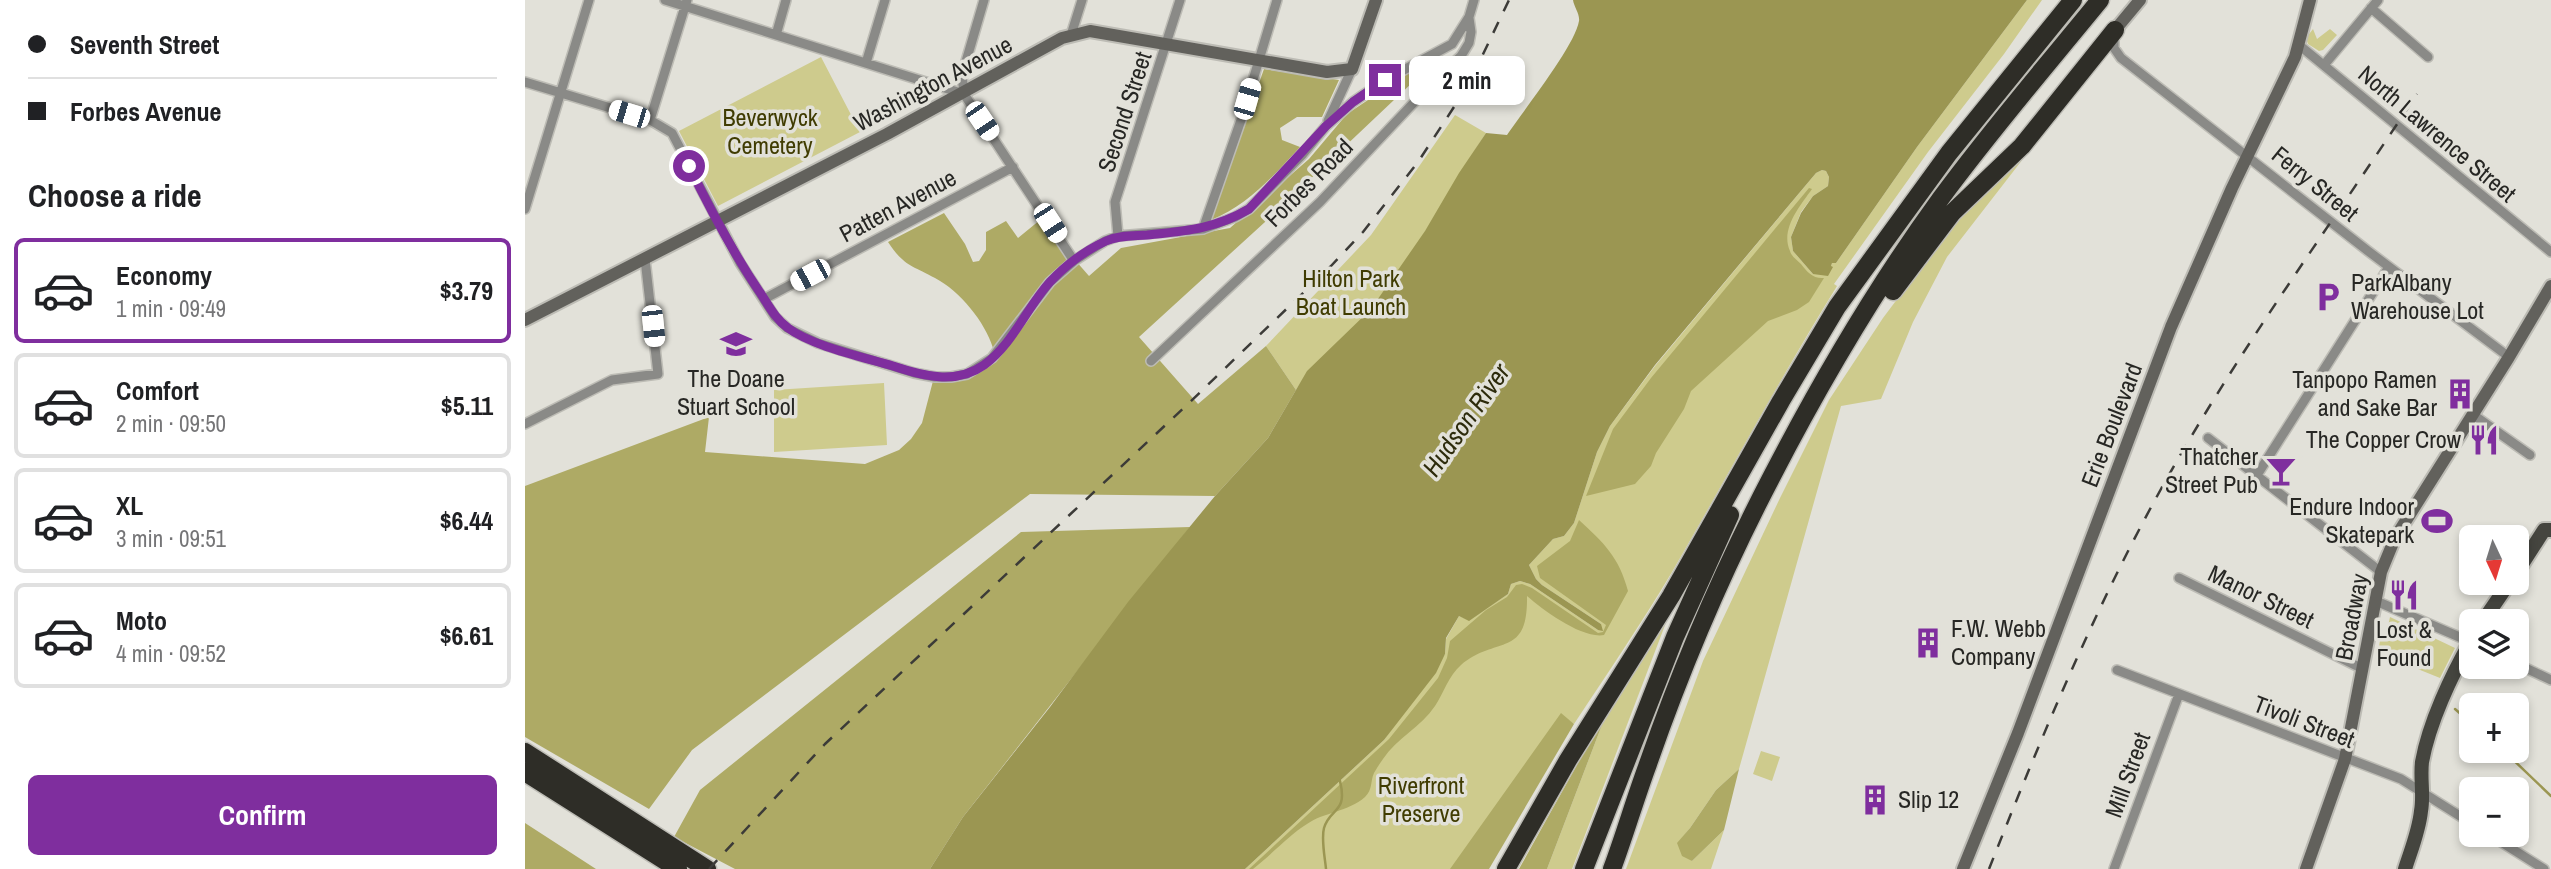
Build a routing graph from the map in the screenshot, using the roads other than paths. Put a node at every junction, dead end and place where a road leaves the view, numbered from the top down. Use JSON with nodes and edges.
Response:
{"nodes":[{"id":1,"x":589,"y":0,"type":"edge"},
{"id":2,"x":665,"y":0,"type":"edge"},
{"id":3,"x":786,"y":0,"type":"edge"},
{"id":4,"x":885,"y":0,"type":"edge"},
{"id":5,"x":984,"y":0,"type":"edge"},
{"id":6,"x":1082,"y":0,"type":"edge"},
{"id":7,"x":1180,"y":0,"type":"edge"},
{"id":8,"x":1277,"y":0,"type":"edge"},
{"id":9,"x":1376,"y":0,"type":"edge"},
{"id":10,"x":1474,"y":0,"type":"edge"},
{"id":11,"x":2073,"y":0,"type":"edge"},
{"id":12,"x":2099,"y":0,"type":"edge"},
{"id":13,"x":2140,"y":0,"type":"edge"},
{"id":14,"x":2311,"y":0,"type":"edge"},
{"id":15,"x":687,"y":3,"type":"edge"},
{"id":16,"x":2375,"y":4,"type":"edge"},
{"id":17,"x":1469,"y":17,"type":"junction"},
{"id":18,"x":2115,"y":30,"type":"junction"},
{"id":19,"x":776,"y":35,"type":"junction"},
{"id":20,"x":1072,"y":35,"type":"junction"},
{"id":21,"x":1167,"y":44,"type":"junction"},
{"id":22,"x":2298,"y":45,"type":"junction"},
{"id":23,"x":2428,"y":57,"type":"dead end"},
{"id":24,"x":1258,"y":59,"type":"junction"},
{"id":25,"x":866,"y":63,"type":"junction"},
{"id":26,"x":2324,"y":65,"type":"junction"},
{"id":27,"x":1352,"y":69,"type":"junction"},
{"id":28,"x":525,"y":82,"type":"edge"},
{"id":29,"x":561,"y":93,"type":"junction"},
{"id":30,"x":964,"y":94,"type":"junction"},
{"id":31,"x":650,"y":120,"type":"junction"},
{"id":32,"x":1326,"y":126,"type":"junction"},
{"id":33,"x":2248,"y":155,"type":"junction"},
{"id":34,"x":1013,"y":167,"type":"junction"},
{"id":35,"x":525,"y":209,"type":"edge"},
{"id":36,"x":717,"y":222,"type":"junction"},
{"id":37,"x":1203,"y":229,"type":"junction"},
{"id":38,"x":1118,"y":236,"type":"junction"},
{"id":39,"x":2551,"y":253,"type":"edge"},
{"id":40,"x":1874,"y":258,"type":"junction"},
{"id":41,"x":645,"y":259,"type":"junction"},
{"id":42,"x":1074,"y":261,"type":"junction"},
{"id":43,"x":2389,"y":267,"type":"junction"},
{"id":44,"x":2551,"y":286,"type":"edge"},
{"id":45,"x":764,"y":299,"type":"junction"},
{"id":46,"x":2548,"y":300,"type":"edge"},
{"id":47,"x":525,"y":320,"type":"edge"},
{"id":48,"x":1843,"y":349,"type":"junction"},
{"id":49,"x":2509,"y":357,"type":"junction"},
{"id":50,"x":1151,"y":361,"type":"dead end"},
{"id":51,"x":2472,"y":414,"type":"junction"},
{"id":52,"x":525,"y":424,"type":"edge"},
{"id":53,"x":2208,"y":438,"type":"dead end"},
{"id":54,"x":2529,"y":456,"type":"dead end"},
{"id":55,"x":2257,"y":475,"type":"junction"},
{"id":56,"x":2549,"y":527,"type":"edge"},
{"id":57,"x":2529,"y":555,"type":"edge"},
{"id":58,"x":2381,"y":572,"type":"junction"},
{"id":59,"x":2179,"y":578,"type":"dead end"},
{"id":60,"x":2376,"y":601,"type":"junction"},
{"id":61,"x":2459,"y":637,"type":"edge"},
{"id":62,"x":2459,"y":662,"type":"edge"},
{"id":63,"x":2117,"y":670,"type":"dead end"},
{"id":64,"x":2363,"y":670,"type":"junction"},
{"id":65,"x":2529,"y":670,"type":"edge"},
{"id":66,"x":2551,"y":680,"type":"edge"},
{"id":67,"x":2179,"y":694,"type":"junction"},
{"id":68,"x":525,"y":743,"type":"edge"},
{"id":69,"x":525,"y":752,"type":"edge"},
{"id":70,"x":2345,"y":759,"type":"junction"},
{"id":71,"x":1648,"y":764,"type":"junction"},
{"id":72,"x":525,"y":772,"type":"edge"},
{"id":73,"x":581,"y":789,"type":"junction"},
{"id":74,"x":2422,"y":792,"type":"junction"},
{"id":75,"x":2459,"y":815,"type":"edge"},
{"id":76,"x":631,"y":830,"type":"junction"},
{"id":77,"x":2509,"y":847,"type":"edge"},
{"id":78,"x":678,"y":869,"type":"edge"},
{"id":79,"x":708,"y":869,"type":"edge"},
{"id":80,"x":1506,"y":869,"type":"edge"},
{"id":81,"x":1584,"y":869,"type":"edge"},
{"id":82,"x":1602,"y":869,"type":"edge"},
{"id":83,"x":1612,"y":869,"type":"edge"},
{"id":84,"x":1963,"y":869,"type":"edge"},
{"id":85,"x":2114,"y":869,"type":"edge"},
{"id":86,"x":2306,"y":869,"type":"edge"},
{"id":87,"x":2405,"y":869,"type":"edge"},
{"id":88,"x":2544,"y":869,"type":"edge"}],
"edges":[{"from":1,"to":29,"type":"street"},
{"from":2,"to":15,"type":"street"},
{"from":3,"to":19,"type":"street"},
{"from":4,"to":25,"type":"street"},
{"from":5,"to":30,"type":"street"},
{"from":6,"to":20,"type":"street"},
{"from":7,"to":21,"type":"street","name":"Second Street"},
{"from":8,"to":24,"type":"street"},
{"from":9,"to":27,"type":"street"},
{"from":10,"to":17,"type":"street"},
{"from":11,"to":40,"type":"highway"},
{"from":12,"to":48,"type":"highway"},
{"from":13,"to":18,"type":"street"},
{"from":14,"to":22,"type":"street","name":"Erie Boulevard"},
{"from":15,"to":19,"type":"street"},
{"from":15,"to":31,"type":"street"},
{"from":16,"to":23,"type":"street"},
{"from":16,"to":26,"type":"street"},
{"from":17,"to":32,"type":"street"},
{"from":17,"to":50,"type":"street","name":"Forbes Road"},
{"from":18,"to":33,"type":"street","name":"Ferry Street"},
{"from":18,"to":48,"type":"highway"},
{"from":19,"to":25,"type":"street"},
{"from":20,"to":21,"type":"street","name":"Washington Avenue"},
{"from":20,"to":30,"type":"street","name":"Washington Avenue"},
{"from":21,"to":24,"type":"street","name":"Washington Avenue"},
{"from":21,"to":38,"type":"street","name":"Second Street"},
{"from":22,"to":26,"type":"street","name":"North Lawrence Street"},
{"from":22,"to":33,"type":"street","name":"Erie Boulevard"},
{"from":24,"to":27,"type":"street","name":"Washington Avenue"},
{"from":24,"to":37,"type":"street"},
{"from":25,"to":30,"type":"street"},
{"from":26,"to":39,"type":"street","name":"North Lawrence Street"},
{"from":27,"to":32,"type":"street"},
{"from":28,"to":29,"type":"street"},
{"from":29,"to":31,"type":"street"},
{"from":29,"to":35,"type":"street"},
{"from":30,"to":34,"type":"street"},
{"from":30,"to":36,"type":"street","name":"Washington Avenue"},
{"from":31,"to":36,"type":"street"},
{"from":32,"to":37,"type":"street"},
{"from":33,"to":43,"type":"street","name":"Ferry Street"},
{"from":33,"to":84,"type":"street","name":"Erie Boulevard"},
{"from":34,"to":42,"type":"street"},
{"from":34,"to":45,"type":"street","name":"Patten Avenue"},
{"from":36,"to":41,"type":"street","name":"Washington Avenue"},
{"from":36,"to":45,"type":"street"},
{"from":37,"to":38,"type":"street"},
{"from":38,"to":42,"type":"street"},
{"from":40,"to":80,"type":"highway"},
{"from":40,"to":81,"type":"highway"},
{"from":41,"to":47,"type":"street","name":"Washington Avenue"},
{"from":41,"to":52,"type":"street"},
{"from":42,"to":45,"type":"street"},
{"from":43,"to":49,"type":"street","name":"Ferry Street"},
{"from":43,"to":55,"type":"street"},
{"from":44,"to":46,"type":"street","name":"Broadway"},
{"from":46,"to":49,"type":"street","name":"Broadway"},
{"from":48,"to":71,"type":"highway"},
{"from":49,"to":51,"type":"street","name":"Broadway"},
{"from":51,"to":54,"type":"street"},
{"from":51,"to":58,"type":"street","name":"Broadway"},
{"from":53,"to":55,"type":"street"},
{"from":55,"to":58,"type":"street"},
{"from":56,"to":57,"type":"main road"},
{"from":58,"to":60,"type":"street","name":"Broadway"},
{"from":59,"to":64,"type":"street","name":"Manor Street"},
{"from":60,"to":61,"type":"street"},
{"from":60,"to":64,"type":"street","name":"Broadway"},
{"from":62,"to":74,"type":"main road"},
{"from":63,"to":67,"type":"street","name":"Tivoli Street"},
{"from":64,"to":70,"type":"street","name":"Broadway"},
{"from":65,"to":66,"type":"street"},
{"from":67,"to":70,"type":"street","name":"Tivoli Street"},
{"from":67,"to":85,"type":"street","name":"Mill Street"},
{"from":68,"to":73,"type":"highway"},
{"from":69,"to":73,"type":"highway"},
{"from":70,"to":74,"type":"street","name":"Tivoli Street"},
{"from":70,"to":86,"type":"street","name":"Broadway"},
{"from":71,"to":82,"type":"highway"},
{"from":71,"to":83,"type":"highway"},
{"from":72,"to":76,"type":"highway"},
{"from":73,"to":76,"type":"highway"},
{"from":74,"to":75,"type":"street","name":"Tivoli Street"},
{"from":74,"to":87,"type":"main road"},
{"from":76,"to":78,"type":"highway"},
{"from":76,"to":79,"type":"highway"},
{"from":77,"to":88,"type":"street"}]}
